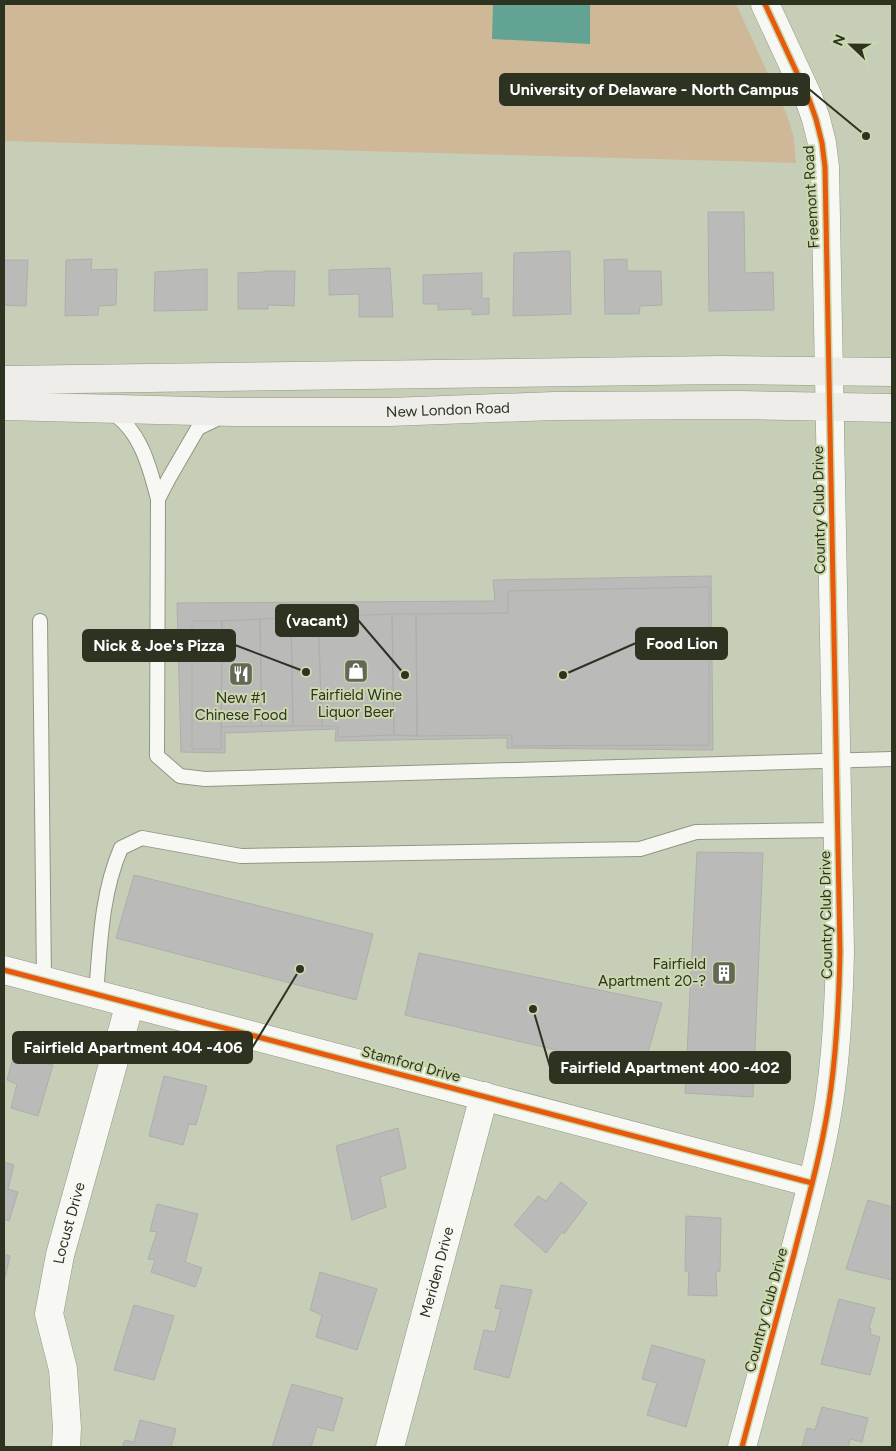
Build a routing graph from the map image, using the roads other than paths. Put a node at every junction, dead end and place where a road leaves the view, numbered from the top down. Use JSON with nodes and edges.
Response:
{"nodes":[{"id":1,"x":764,"y":4,"type":"edge"},
{"id":2,"x":829,"y":371,"type":"junction"},
{"id":3,"x":892,"y":372,"type":"edge"},
{"id":4,"x":4,"y":380,"type":"edge"},
{"id":5,"x":4,"y":406,"type":"edge"},
{"id":6,"x":103,"y":408,"type":"junction"},
{"id":7,"x":830,"y":408,"type":"junction"},
{"id":8,"x":892,"y":408,"type":"edge"},
{"id":9,"x":233,"y":412,"type":"junction"},
{"id":10,"x":158,"y":499,"type":"junction"},
{"id":11,"x":40,"y":621,"type":"dead end"},
{"id":12,"x":892,"y":759,"type":"edge"},
{"id":13,"x":836,"y":760,"type":"junction"},
{"id":14,"x":837,"y":830,"type":"junction"},
{"id":15,"x":4,"y":970,"type":"edge"},
{"id":16,"x":44,"y":980,"type":"junction"},
{"id":17,"x":96,"y":995,"type":"junction"},
{"id":18,"x":130,"y":1003,"type":"junction"},
{"id":19,"x":484,"y":1096,"type":"junction"},
{"id":20,"x":812,"y":1183,"type":"junction"},
{"id":21,"x":66,"y":1447,"type":"edge"},
{"id":22,"x":390,"y":1447,"type":"edge"},
{"id":23,"x":742,"y":1447,"type":"edge"}],
"edges":[{"from":1,"to":2,"type":"street","name":"Freemont Road"},
{"from":2,"to":3,"type":"main road"},
{"from":2,"to":4,"type":"main road"},
{"from":2,"to":7,"type":"street","name":"Country Club Drive"},
{"from":5,"to":6,"type":"main road","name":"New London Road"},
{"from":6,"to":9,"type":"main road","name":"New London Road"},
{"from":6,"to":10,"type":"lane"},
{"from":7,"to":8,"type":"main road","name":"New London Road"},
{"from":7,"to":9,"type":"main road","name":"New London Road"},
{"from":7,"to":13,"type":"street","name":"Country Club Drive"},
{"from":9,"to":10,"type":"lane"},
{"from":10,"to":13,"type":"lane"},
{"from":11,"to":16,"type":"lane"},
{"from":12,"to":13,"type":"lane"},
{"from":13,"to":14,"type":"street","name":"Country Club Drive"},
{"from":14,"to":17,"type":"lane"},
{"from":14,"to":20,"type":"street","name":"Country Club Drive"},
{"from":15,"to":16,"type":"street","name":"Stamford Drive"},
{"from":16,"to":17,"type":"street","name":"Stamford Drive"},
{"from":17,"to":18,"type":"street","name":"Stamford Drive"},
{"from":18,"to":19,"type":"street","name":"Stamford Drive"},
{"from":18,"to":21,"type":"street","name":"Locust Drive"},
{"from":19,"to":20,"type":"street","name":"Stamford Drive"},
{"from":19,"to":22,"type":"street","name":"Meriden Drive"},
{"from":20,"to":23,"type":"street","name":"Country Club Drive"}]}
